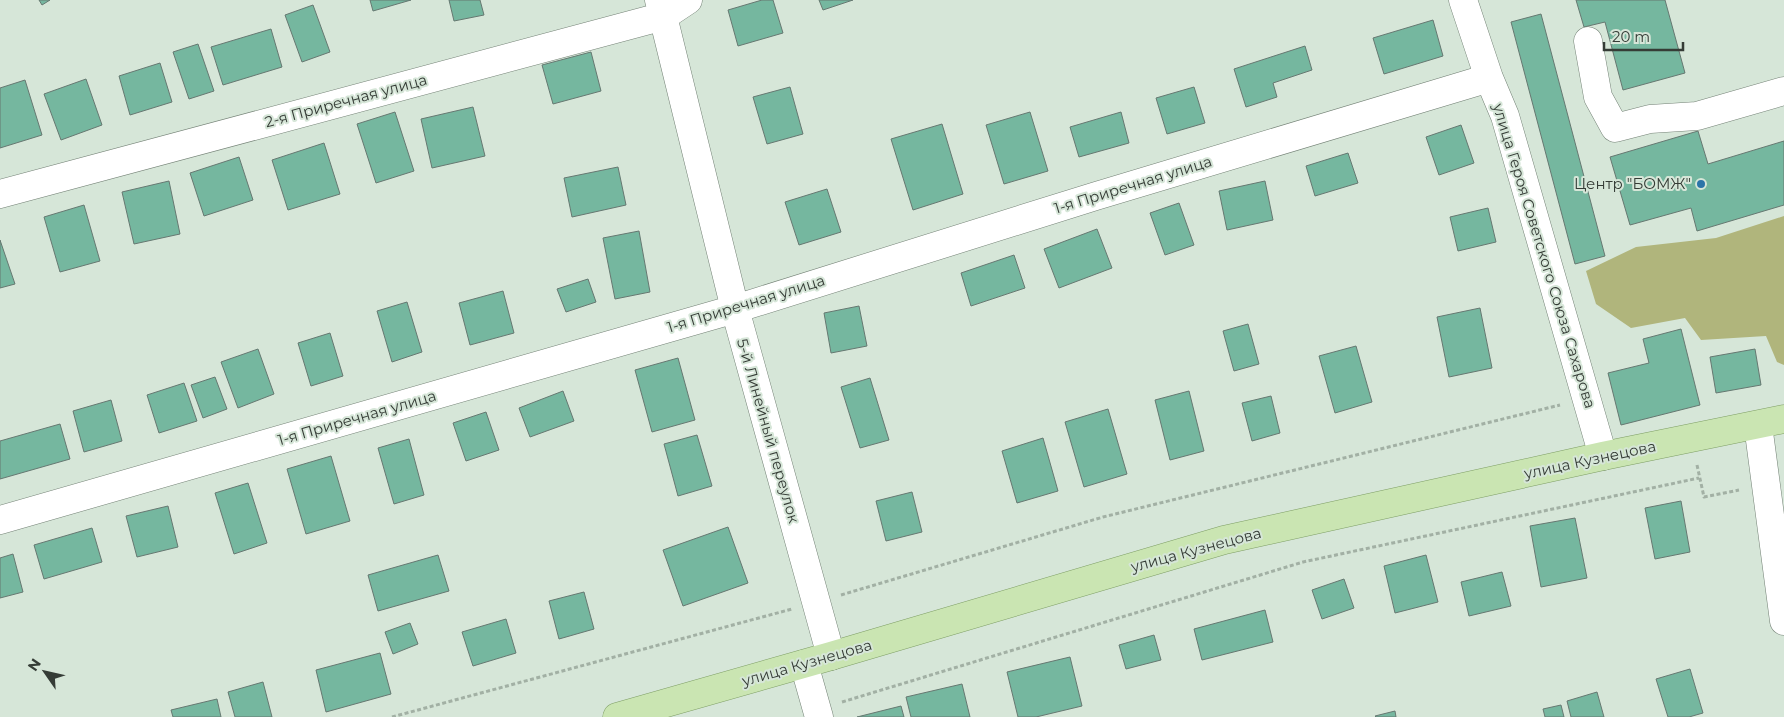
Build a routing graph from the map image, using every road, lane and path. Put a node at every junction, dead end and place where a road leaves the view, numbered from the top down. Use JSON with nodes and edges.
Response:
{"nodes":[{"id":1,"x":688,"y":0,"type":"edge"},
{"id":2,"x":1463,"y":0,"type":"edge"},
{"id":3,"x":661,"y":8,"type":"edge"},
{"id":4,"x":1588,"y":41,"type":"dead end"},
{"id":5,"x":1489,"y":78,"type":"junction"},
{"id":6,"x":1784,"y":91,"type":"edge"},
{"id":7,"x":0,"y":194,"type":"edge"},
{"id":8,"x":734,"y":309,"type":"junction"},
{"id":9,"x":1587,"y":398,"type":"junction"},
{"id":10,"x":1771,"y":422,"type":"edge"},
{"id":11,"x":1603,"y":456,"type":"junction"},
{"id":12,"x":1699,"y":478,"type":"dead end"},
{"id":13,"x":0,"y":520,"type":"edge"},
{"id":14,"x":816,"y":602,"type":"junction"},
{"id":15,"x":1784,"y":622,"type":"edge"},
{"id":16,"x":832,"y":656,"type":"junction"},
{"id":17,"x":804,"y":664,"type":"junction"},
{"id":18,"x":818,"y":714,"type":"edge"},
{"id":19,"x":392,"y":717,"type":"edge"},
{"id":20,"x":616,"y":717,"type":"edge"}],
"edges":[{"from":1,"to":3,"type":"street","name":"2-я Приречная улица"},
{"from":2,"to":5,"type":"street","name":"улица Героя Советского Союза Сахарова"},
{"from":3,"to":7,"type":"street","name":"2-я Приречная улица"},
{"from":3,"to":8,"type":"street","name":"5-й Линейный переулок"},
{"from":4,"to":6,"type":"street"},
{"from":5,"to":8,"type":"street","name":"1-я Приречная улица"},
{"from":5,"to":9,"type":"street","name":"улица Героя Советского Союза Сахарова"},
{"from":8,"to":13,"type":"street","name":"1-я Приречная улица"},
{"from":8,"to":14,"type":"street","name":"5-й Линейный переулок"},
{"from":9,"to":11,"type":"street","name":"улица Героя Советского Союза Сахарова"},
{"from":9,"to":14,"type":"path"},
{"from":10,"to":11,"type":"main road","name":"улица Кузнецова"},
{"from":10,"to":15,"type":"street"},
{"from":11,"to":16,"type":"main road","name":"улица Кузнецова"},
{"from":12,"to":18,"type":"path"},
{"from":14,"to":16,"type":"street","name":"5-й Линейный переулок"},
{"from":14,"to":19,"type":"path"},
{"from":16,"to":17,"type":"main road","name":"улица Кузнецова"},
{"from":17,"to":18,"type":"street"},
{"from":17,"to":20,"type":"main road","name":"улица Кузнецова"}]}
